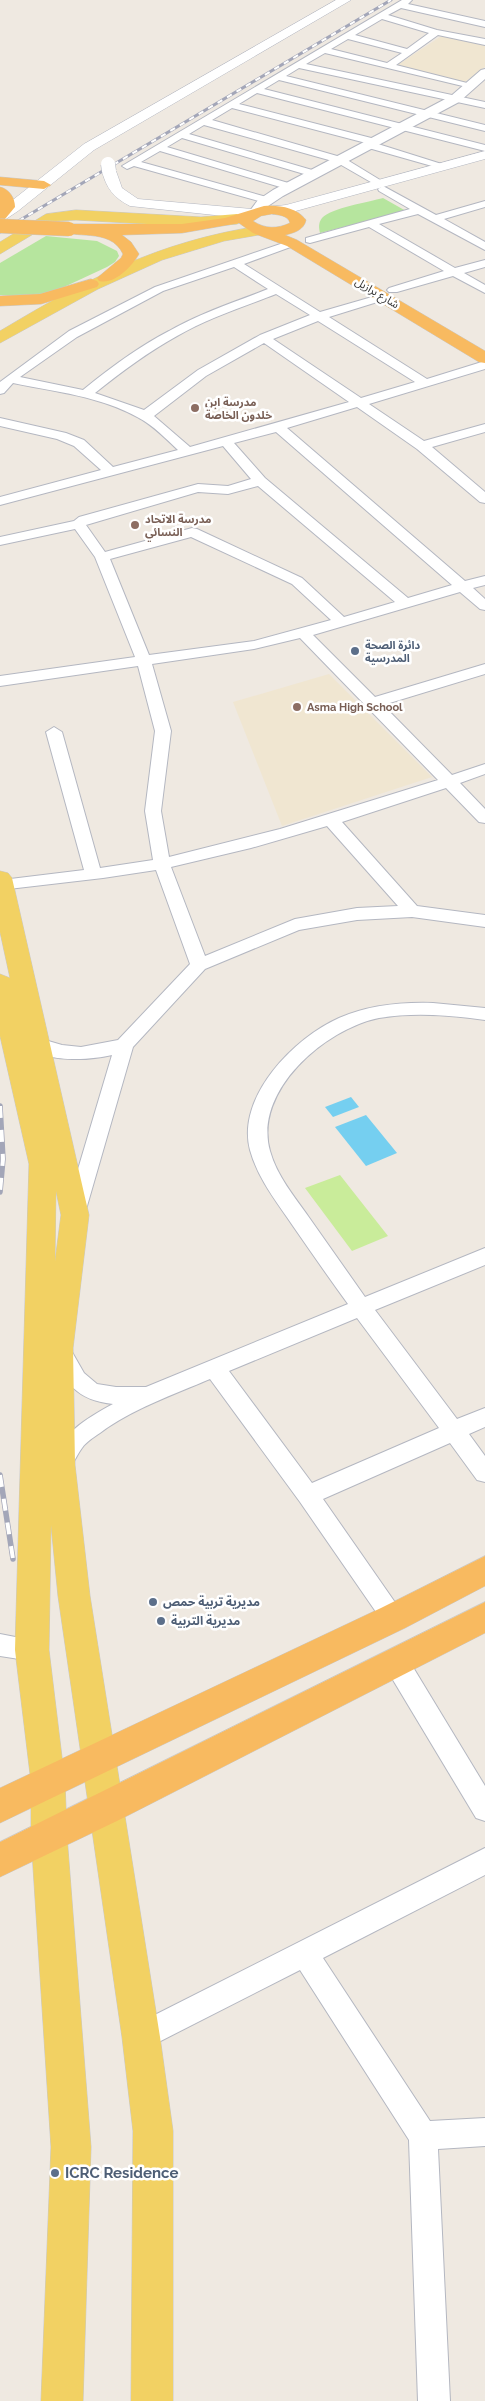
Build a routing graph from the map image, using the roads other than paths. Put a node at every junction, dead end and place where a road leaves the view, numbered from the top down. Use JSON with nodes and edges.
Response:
{"nodes":[{"id":1,"x":350,"y":2,"type":"edge"},
{"id":2,"x":404,"y":2,"type":"edge"},
{"id":3,"x":380,"y":16,"type":"junction"},
{"id":4,"x":485,"y":24,"type":"edge"},
{"id":5,"x":364,"y":26,"type":"junction"},
{"id":6,"x":380,"y":31,"type":"dead end"},
{"id":7,"x":436,"y":32,"type":"junction"},
{"id":8,"x":346,"y":36,"type":"junction"},
{"id":9,"x":406,"y":38,"type":"dead end"},
{"id":10,"x":485,"y":42,"type":"edge"},
{"id":11,"x":423,"y":43,"type":"junction"},
{"id":12,"x":323,"y":50,"type":"junction"},
{"id":13,"x":410,"y":52,"type":"junction"},
{"id":14,"x":297,"y":65,"type":"junction"},
{"id":15,"x":385,"y":66,"type":"junction"},
{"id":16,"x":416,"y":74,"type":"junction"},
{"id":17,"x":277,"y":77,"type":"junction"},
{"id":18,"x":360,"y":79,"type":"junction"},
{"id":19,"x":479,"y":80,"type":"edge"},
{"id":20,"x":394,"y":86,"type":"junction"},
{"id":21,"x":255,"y":90,"type":"junction"},
{"id":22,"x":338,"y":92,"type":"junction"},
{"id":23,"x":455,"y":99,"type":"junction"},
{"id":24,"x":231,"y":104,"type":"junction"},
{"id":25,"x":315,"y":106,"type":"junction"},
{"id":26,"x":485,"y":106,"type":"edge"},
{"id":27,"x":328,"y":109,"type":"junction"},
{"id":28,"x":428,"y":114,"type":"junction"},
{"id":29,"x":203,"y":121,"type":"junction"},
{"id":30,"x":302,"y":123,"type":"junction"},
{"id":31,"x":401,"y":127,"type":"junction"},
{"id":32,"x":485,"y":128,"type":"edge"},
{"id":33,"x":180,"y":134,"type":"junction"},
{"id":34,"x":272,"y":140,"type":"junction"},
{"id":35,"x":372,"y":143,"type":"junction"},
{"id":36,"x":158,"y":148,"type":"junction"},
{"id":37,"x":485,"y":148,"type":"edge"},
{"id":38,"x":485,"y":155,"type":"edge"},
{"id":39,"x":340,"y":160,"type":"junction"},
{"id":40,"x":485,"y":161,"type":"edge"},
{"id":41,"x":443,"y":166,"type":"junction"},
{"id":42,"x":315,"y":174,"type":"junction"},
{"id":43,"x":0,"y":182,"type":"edge"},
{"id":44,"x":44,"y":185,"type":"junction"},
{"id":45,"x":382,"y":186,"type":"junction"},
{"id":46,"x":291,"y":187,"type":"junction"},
{"id":47,"x":0,"y":191,"type":"edge"},
{"id":48,"x":485,"y":204,"type":"edge"},
{"id":49,"x":269,"y":205,"type":"junction"},
{"id":50,"x":419,"y":210,"type":"junction"},
{"id":51,"x":252,"y":214,"type":"junction"},
{"id":52,"x":0,"y":219,"type":"edge"},
{"id":53,"x":434,"y":219,"type":"junction"},
{"id":54,"x":297,"y":222,"type":"junction"},
{"id":55,"x":371,"y":224,"type":"junction"},
{"id":56,"x":69,"y":229,"type":"junction"},
{"id":57,"x":263,"y":232,"type":"junction"},
{"id":58,"x":310,"y":240,"type":"junction"},
{"id":59,"x":292,"y":243,"type":"junction"},
{"id":60,"x":485,"y":247,"type":"edge"},
{"id":61,"x":0,"y":249,"type":"edge"},
{"id":62,"x":234,"y":263,"type":"junction"},
{"id":63,"x":485,"y":264,"type":"edge"},
{"id":64,"x":454,"y":272,"type":"junction"},
{"id":65,"x":98,"y":281,"type":"junction"},
{"id":66,"x":277,"y":290,"type":"junction"},
{"id":67,"x":485,"y":290,"type":"edge"},
{"id":68,"x":388,"y":294,"type":"junction"},
{"id":69,"x":0,"y":301,"type":"edge"},
{"id":70,"x":319,"y":316,"type":"junction"},
{"id":71,"x":0,"y":338,"type":"edge"},
{"id":72,"x":264,"y":338,"type":"junction"},
{"id":73,"x":485,"y":346,"type":"edge"},
{"id":74,"x":485,"y":358,"type":"edge"},
{"id":75,"x":485,"y":365,"type":"edge"},
{"id":76,"x":10,"y":379,"type":"junction"},
{"id":77,"x":425,"y":382,"type":"junction"},
{"id":78,"x":0,"y":390,"type":"edge"},
{"id":79,"x":84,"y":395,"type":"junction"},
{"id":80,"x":360,"y":402,"type":"junction"},
{"id":81,"x":145,"y":416,"type":"junction"},
{"id":82,"x":0,"y":422,"type":"edge"},
{"id":83,"x":278,"y":427,"type":"junction"},
{"id":84,"x":479,"y":430,"type":"edge"},
{"id":85,"x":485,"y":439,"type":"edge"},
{"id":86,"x":226,"y":441,"type":"junction"},
{"id":87,"x":422,"y":446,"type":"junction"},
{"id":88,"x":188,"y":452,"type":"junction"},
{"id":89,"x":111,"y":472,"type":"junction"},
{"id":90,"x":260,"y":481,"type":"junction"},
{"id":91,"x":485,"y":500,"type":"edge"},
{"id":92,"x":0,"y":501,"type":"edge"},
{"id":93,"x":79,"y":524,"type":"junction"},
{"id":94,"x":0,"y":541,"type":"edge"},
{"id":95,"x":102,"y":557,"type":"junction"},
{"id":96,"x":485,"y":580,"type":"edge"},
{"id":97,"x":464,"y":586,"type":"junction"},
{"id":98,"x":405,"y":603,"type":"junction"},
{"id":99,"x":485,"y":606,"type":"edge"},
{"id":100,"x":340,"y":621,"type":"junction"},
{"id":101,"x":303,"y":633,"type":"junction"},
{"id":102,"x":144,"y":662,"type":"junction"},
{"id":103,"x":485,"y":669,"type":"edge"},
{"id":104,"x":0,"y":681,"type":"edge"},
{"id":105,"x":373,"y":703,"type":"junction"},
{"id":106,"x":54,"y":732,"type":"dead end"},
{"id":107,"x":485,"y":769,"type":"edge"},
{"id":108,"x":448,"y":782,"type":"junction"},
{"id":109,"x":485,"y":818,"type":"edge"},
{"id":110,"x":331,"y":820,"type":"junction"},
{"id":111,"x":162,"y":864,"type":"junction"},
{"id":112,"x":93,"y":873,"type":"junction"},
{"id":113,"x":1,"y":882,"type":"edge"},
{"id":114,"x":412,"y":911,"type":"junction"},
{"id":115,"x":485,"y":921,"type":"edge"},
{"id":116,"x":199,"y":965,"type":"junction"},
{"id":117,"x":0,"y":982,"type":"edge"},
{"id":118,"x":485,"y":1014,"type":"edge"},
{"id":119,"x":38,"y":1044,"type":"junction"},
{"id":120,"x":124,"y":1044,"type":"junction"},
{"id":121,"x":75,"y":1215,"type":"junction"},
{"id":122,"x":485,"y":1256,"type":"edge"},
{"id":123,"x":362,"y":1307,"type":"junction"},
{"id":124,"x":58,"y":1348,"type":"junction"},
{"id":125,"x":215,"y":1369,"type":"junction"},
{"id":126,"x":150,"y":1395,"type":"junction"},
{"id":127,"x":485,"y":1417,"type":"edge"},
{"id":128,"x":453,"y":1431,"type":"junction"},
{"id":129,"x":60,"y":1465,"type":"junction"},
{"id":130,"x":485,"y":1473,"type":"edge"},
{"id":131,"x":308,"y":1494,"type":"junction"},
{"id":132,"x":485,"y":1570,"type":"edge"},
{"id":133,"x":485,"y":1617,"type":"edge"},
{"id":134,"x":393,"y":1618,"type":"junction"},
{"id":135,"x":0,"y":1645,"type":"edge"},
{"id":136,"x":32,"y":1650,"type":"junction"},
{"id":137,"x":396,"y":1662,"type":"junction"},
{"id":138,"x":98,"y":1760,"type":"junction"},
{"id":139,"x":48,"y":1782,"type":"junction"},
{"id":140,"x":0,"y":1806,"type":"edge"},
{"id":141,"x":107,"y":1808,"type":"junction"},
{"id":142,"x":485,"y":1809,"type":"edge"},
{"id":143,"x":48,"y":1836,"type":"junction"},
{"id":144,"x":0,"y":1860,"type":"edge"},
{"id":145,"x":485,"y":1861,"type":"edge"},
{"id":146,"x":305,"y":1954,"type":"junction"},
{"id":147,"x":140,"y":2037,"type":"junction"},
{"id":148,"x":485,"y":2132,"type":"edge"},
{"id":149,"x":423,"y":2136,"type":"junction"},
{"id":150,"x":62,"y":2401,"type":"edge"},
{"id":151,"x":152,"y":2401,"type":"edge"},
{"id":152,"x":434,"y":2401,"type":"edge"}],
"edges":[{"from":1,"to":44,"type":"main road"},
{"from":1,"to":51,"type":"main road"},
{"from":2,"to":3,"type":"street"},
{"from":2,"to":4,"type":"street"},
{"from":3,"to":5,"type":"street"},
{"from":3,"to":7,"type":"street"},
{"from":5,"to":6,"type":"street"},
{"from":5,"to":8,"type":"street"},
{"from":7,"to":10,"type":"street"},
{"from":7,"to":11,"type":"street"},
{"from":8,"to":12,"type":"street"},
{"from":8,"to":13,"type":"street"},
{"from":9,"to":11,"type":"street"},
{"from":11,"to":13,"type":"street"},
{"from":12,"to":14,"type":"street"},
{"from":12,"to":15,"type":"street"},
{"from":13,"to":15,"type":"street"},
{"from":14,"to":17,"type":"street"},
{"from":14,"to":18,"type":"street"},
{"from":15,"to":16,"type":"street"},
{"from":15,"to":18,"type":"street"},
{"from":16,"to":19,"type":"street"},
{"from":16,"to":20,"type":"street"},
{"from":17,"to":21,"type":"street"},
{"from":17,"to":22,"type":"street"},
{"from":18,"to":20,"type":"street"},
{"from":18,"to":22,"type":"street"},
{"from":19,"to":23,"type":"street"},
{"from":20,"to":23,"type":"street"},
{"from":21,"to":24,"type":"street"},
{"from":21,"to":25,"type":"street"},
{"from":22,"to":25,"type":"street"},
{"from":22,"to":28,"type":"street"},
{"from":23,"to":26,"type":"street"},
{"from":23,"to":28,"type":"street"},
{"from":24,"to":29,"type":"street"},
{"from":24,"to":30,"type":"street"},
{"from":25,"to":27,"type":"street"},
{"from":27,"to":30,"type":"street"},
{"from":27,"to":31,"type":"street"},
{"from":28,"to":31,"type":"street"},
{"from":28,"to":32,"type":"street"},
{"from":29,"to":33,"type":"street"},
{"from":29,"to":34,"type":"street"},
{"from":30,"to":34,"type":"street"},
{"from":30,"to":35,"type":"street"},
{"from":31,"to":35,"type":"street"},
{"from":31,"to":37,"type":"street"},
{"from":33,"to":36,"type":"street"},
{"from":33,"to":42,"type":"street"},
{"from":34,"to":39,"type":"street"},
{"from":35,"to":39,"type":"street"},
{"from":35,"to":41,"type":"street"},
{"from":36,"to":46,"type":"street"},
{"from":36,"to":49,"type":"street"},
{"from":38,"to":41,"type":"main road"},
{"from":39,"to":42,"type":"street"},
{"from":39,"to":45,"type":"street"},
{"from":40,"to":45,"type":"main road"},
{"from":41,"to":45,"type":"main road"},
{"from":42,"to":46,"type":"street"},
{"from":43,"to":44,"type":"highway"},
{"from":44,"to":52,"type":"main road"},
{"from":45,"to":49,"type":"main road"},
{"from":45,"to":50,"type":"street"},
{"from":45,"to":54,"type":"main road"},
{"from":46,"to":49,"type":"street"},
{"from":47,"to":52,"type":"highway"},
{"from":48,"to":53,"type":"street"},
{"from":49,"to":51,"type":"highway"},
{"from":49,"to":54,"type":"highway"},
{"from":50,"to":53,"type":"street"},
{"from":50,"to":55,"type":"street"},
{"from":51,"to":56,"type":"highway"},
{"from":51,"to":57,"type":"highway"},
{"from":51,"to":61,"type":"main road"},
{"from":52,"to":56,"type":"highway","bridge":true},
{"from":53,"to":60,"type":"street"},
{"from":54,"to":57,"type":"highway"},
{"from":54,"to":58,"type":"highway","name":"شارع برازيل"},
{"from":55,"to":58,"type":"street"},
{"from":55,"to":64,"type":"street"},
{"from":56,"to":65,"type":"highway"},
{"from":57,"to":59,"type":"highway","name":"شارع برازيل"},
{"from":57,"to":65,"type":"main road"},
{"from":58,"to":68,"type":"highway","name":"شارع برازيل"},
{"from":59,"to":62,"type":"street"},
{"from":59,"to":68,"type":"highway","name":"شارع برازيل"},
{"from":62,"to":66,"type":"street"},
{"from":62,"to":76,"type":"street"},
{"from":63,"to":64,"type":"street"},
{"from":64,"to":67,"type":"street"},
{"from":64,"to":68,"type":"street"},
{"from":65,"to":69,"type":"highway"},
{"from":65,"to":71,"type":"main road"},
{"from":66,"to":70,"type":"street"},
{"from":66,"to":79,"type":"street"},
{"from":68,"to":70,"type":"street"},
{"from":68,"to":73,"type":"highway","name":"شارع برازيل"},
{"from":68,"to":74,"type":"highway","name":"شارع برازيل"},
{"from":70,"to":72,"type":"street"},
{"from":70,"to":77,"type":"street"},
{"from":72,"to":80,"type":"street"},
{"from":72,"to":81,"type":"street"},
{"from":75,"to":77,"type":"street"},
{"from":76,"to":78,"type":"street"},
{"from":76,"to":79,"type":"street"},
{"from":77,"to":80,"type":"street"},
{"from":79,"to":81,"type":"street"},
{"from":80,"to":83,"type":"street"},
{"from":80,"to":87,"type":"street"},
{"from":81,"to":88,"type":"street"},
{"from":82,"to":89,"type":"street"},
{"from":83,"to":86,"type":"street"},
{"from":83,"to":97,"type":"street"},
{"from":84,"to":85,"type":"street"},
{"from":84,"to":87,"type":"street"},
{"from":86,"to":88,"type":"street"},
{"from":86,"to":90,"type":"street"},
{"from":87,"to":91,"type":"street"},
{"from":88,"to":89,"type":"street"},
{"from":89,"to":92,"type":"street"},
{"from":90,"to":93,"type":"street"},
{"from":90,"to":98,"type":"street"},
{"from":93,"to":94,"type":"street"},
{"from":93,"to":95,"type":"street"},
{"from":95,"to":100,"type":"street"},
{"from":95,"to":102,"type":"street"},
{"from":96,"to":97,"type":"street"},
{"from":97,"to":98,"type":"street"},
{"from":97,"to":99,"type":"street"},
{"from":98,"to":100,"type":"street"},
{"from":100,"to":101,"type":"street"},
{"from":101,"to":102,"type":"street"},
{"from":101,"to":105,"type":"street"},
{"from":102,"to":104,"type":"street"},
{"from":102,"to":111,"type":"street"},
{"from":103,"to":105,"type":"street"},
{"from":105,"to":108,"type":"street"},
{"from":106,"to":112,"type":"street"},
{"from":107,"to":108,"type":"street"},
{"from":108,"to":109,"type":"street"},
{"from":108,"to":110,"type":"street"},
{"from":110,"to":111,"type":"street"},
{"from":110,"to":114,"type":"street"},
{"from":111,"to":112,"type":"street"},
{"from":111,"to":116,"type":"street"},
{"from":112,"to":113,"type":"street"},
{"from":113,"to":119,"type":"main road"},
{"from":114,"to":115,"type":"street"},
{"from":114,"to":116,"type":"street"},
{"from":116,"to":120,"type":"street"},
{"from":117,"to":136,"type":"main road"},
{"from":118,"to":123,"type":"street"},
{"from":119,"to":120,"type":"street"},
{"from":119,"to":121,"type":"main road"},
{"from":120,"to":121,"type":"street"},
{"from":121,"to":124,"type":"main road"},
{"from":122,"to":123,"type":"street"},
{"from":123,"to":125,"type":"street"},
{"from":123,"to":128,"type":"street"},
{"from":124,"to":126,"type":"street"},
{"from":124,"to":129,"type":"main road"},
{"from":125,"to":126,"type":"street"},
{"from":125,"to":131,"type":"street"},
{"from":126,"to":129,"type":"street"},
{"from":127,"to":128,"type":"street"},
{"from":128,"to":130,"type":"street"},
{"from":128,"to":131,"type":"street"},
{"from":129,"to":138,"type":"main road"},
{"from":131,"to":134,"type":"street"},
{"from":132,"to":134,"type":"highway"},
{"from":133,"to":137,"type":"highway"},
{"from":134,"to":138,"type":"highway"},
{"from":135,"to":136,"type":"street"},
{"from":136,"to":139,"type":"main road"},
{"from":137,"to":141,"type":"highway"},
{"from":137,"to":142,"type":"street"},
{"from":138,"to":139,"type":"highway"},
{"from":138,"to":141,"type":"main road"},
{"from":139,"to":140,"type":"highway"},
{"from":139,"to":143,"type":"main road"},
{"from":141,"to":143,"type":"highway"},
{"from":141,"to":147,"type":"main road"},
{"from":143,"to":144,"type":"highway"},
{"from":143,"to":150,"type":"main road"},
{"from":145,"to":146,"type":"street"},
{"from":146,"to":147,"type":"street"},
{"from":146,"to":149,"type":"street"},
{"from":147,"to":151,"type":"main road"},
{"from":148,"to":149,"type":"street"},
{"from":149,"to":152,"type":"street"}]}
